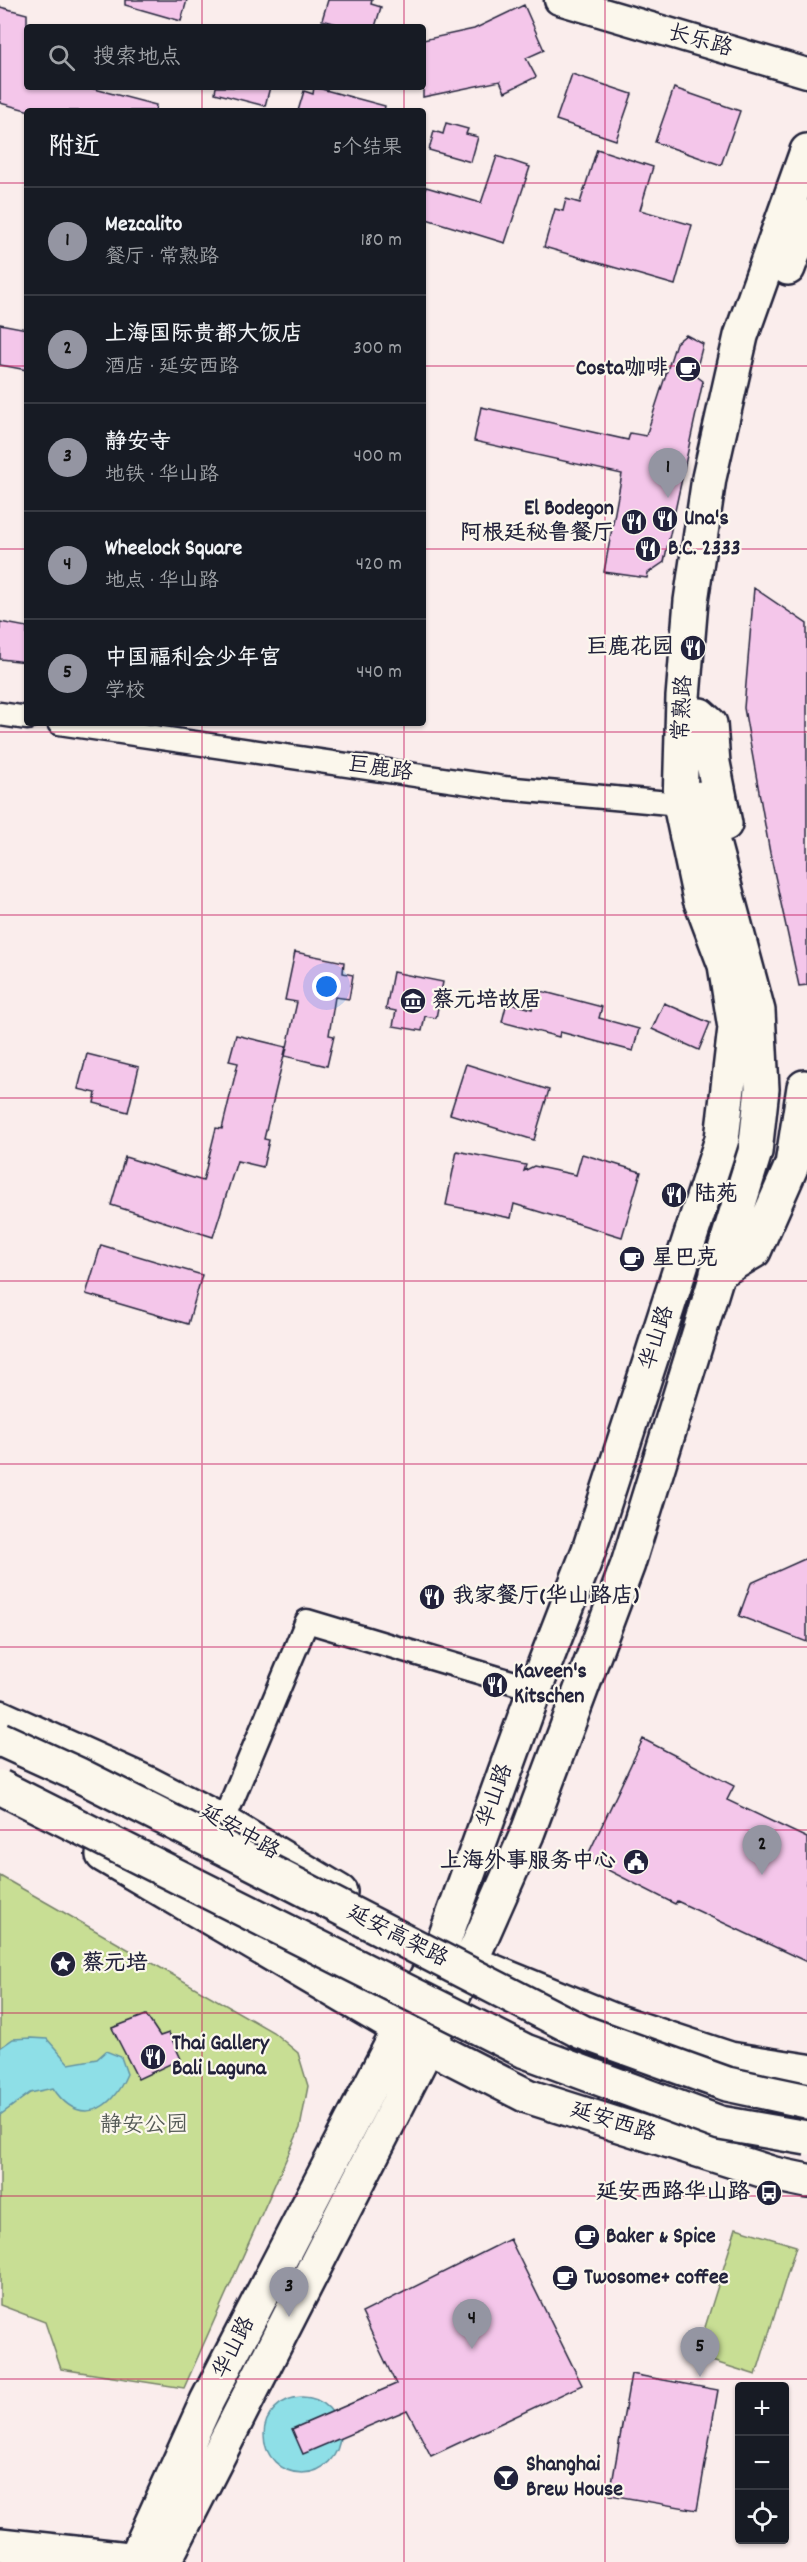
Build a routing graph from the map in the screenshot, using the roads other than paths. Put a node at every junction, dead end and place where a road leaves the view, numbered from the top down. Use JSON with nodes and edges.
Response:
{"nodes":[{"id":1,"x":559,"y":0,"type":"edge"},
{"id":2,"x":807,"y":73,"type":"edge"},
{"id":3,"x":807,"y":151,"type":"edge"},
{"id":4,"x":807,"y":217,"type":"edge"},
{"id":5,"x":0,"y":714,"type":"edge"},
{"id":6,"x":700,"y":715,"type":"junction"},
{"id":7,"x":24,"y":718,"type":"edge"},
{"id":8,"x":79,"y":726,"type":"edge"},
{"id":9,"x":691,"y":802,"type":"junction"},
{"id":10,"x":806,"y":1087,"type":"edge"},
{"id":11,"x":762,"y":1089,"type":"junction"},
{"id":12,"x":726,"y":1094,"type":"junction"},
{"id":13,"x":717,"y":1273,"type":"junction"},
{"id":14,"x":535,"y":1689,"type":"junction"},
{"id":15,"x":0,"y":1717,"type":"edge"},
{"id":16,"x":0,"y":1739,"type":"edge"},
{"id":17,"x":0,"y":1787,"type":"edge"},
{"id":18,"x":0,"y":1804,"type":"edge"},
{"id":19,"x":223,"y":1822,"type":"junction"},
{"id":20,"x":441,"y":1949,"type":"junction"},
{"id":21,"x":470,"y":1963,"type":"junction"},
{"id":22,"x":413,"y":2036,"type":"junction"},
{"id":23,"x":807,"y":2071,"type":"edge"},
{"id":24,"x":807,"y":2101,"type":"edge"},
{"id":25,"x":807,"y":2138,"type":"edge"},
{"id":26,"x":807,"y":2181,"type":"edge"},
{"id":27,"x":0,"y":2545,"type":"edge"},
{"id":28,"x":148,"y":2562,"type":"edge"}],
"edges":[{"from":1,"to":2,"type":"street","name":"长乐路"},
{"from":3,"to":9,"type":"main road","name":"常熟路"},
{"from":4,"to":6,"type":"main road","name":"常熟路"},
{"from":5,"to":7,"type":"street"},
{"from":6,"to":9,"type":"main road","name":"常熟路"},
{"from":6,"to":11,"type":"main road","name":"常熟路"},
{"from":8,"to":9,"type":"street","name":"巨鹿路"},
{"from":9,"to":11,"type":"main road","name":"常熟路"},
{"from":9,"to":12,"type":"main road","name":"常熟路"},
{"from":10,"to":11,"type":"main road"},
{"from":10,"to":13,"type":"main road"},
{"from":11,"to":12,"type":"main road"},
{"from":11,"to":13,"type":"main road","name":"华山路"},
{"from":12,"to":14,"type":"main road","name":"华山路"},
{"from":13,"to":21,"type":"main road","name":"华山路"},
{"from":14,"to":19,"type":"street"},
{"from":14,"to":20,"type":"main road","name":"华山路"},
{"from":15,"to":19,"type":"main road","name":"延安中路"},
{"from":16,"to":24,"type":"main road","name":"延安高架路","bridge":true},
{"from":17,"to":25,"type":"main road","name":"延安高架路","bridge":true},
{"from":18,"to":22,"type":"main road"},
{"from":19,"to":20,"type":"main road","name":"延安中路"},
{"from":20,"to":21,"type":"main road","name":"延安中路"},
{"from":20,"to":22,"type":"main road","name":"华山路"},
{"from":21,"to":22,"type":"main road","name":"华山路"},
{"from":21,"to":23,"type":"main road"},
{"from":22,"to":26,"type":"main road","name":"延安西路"},
{"from":22,"to":28,"type":"main road","name":"华山路"},
{"from":27,"to":28,"type":"main road"}]}
